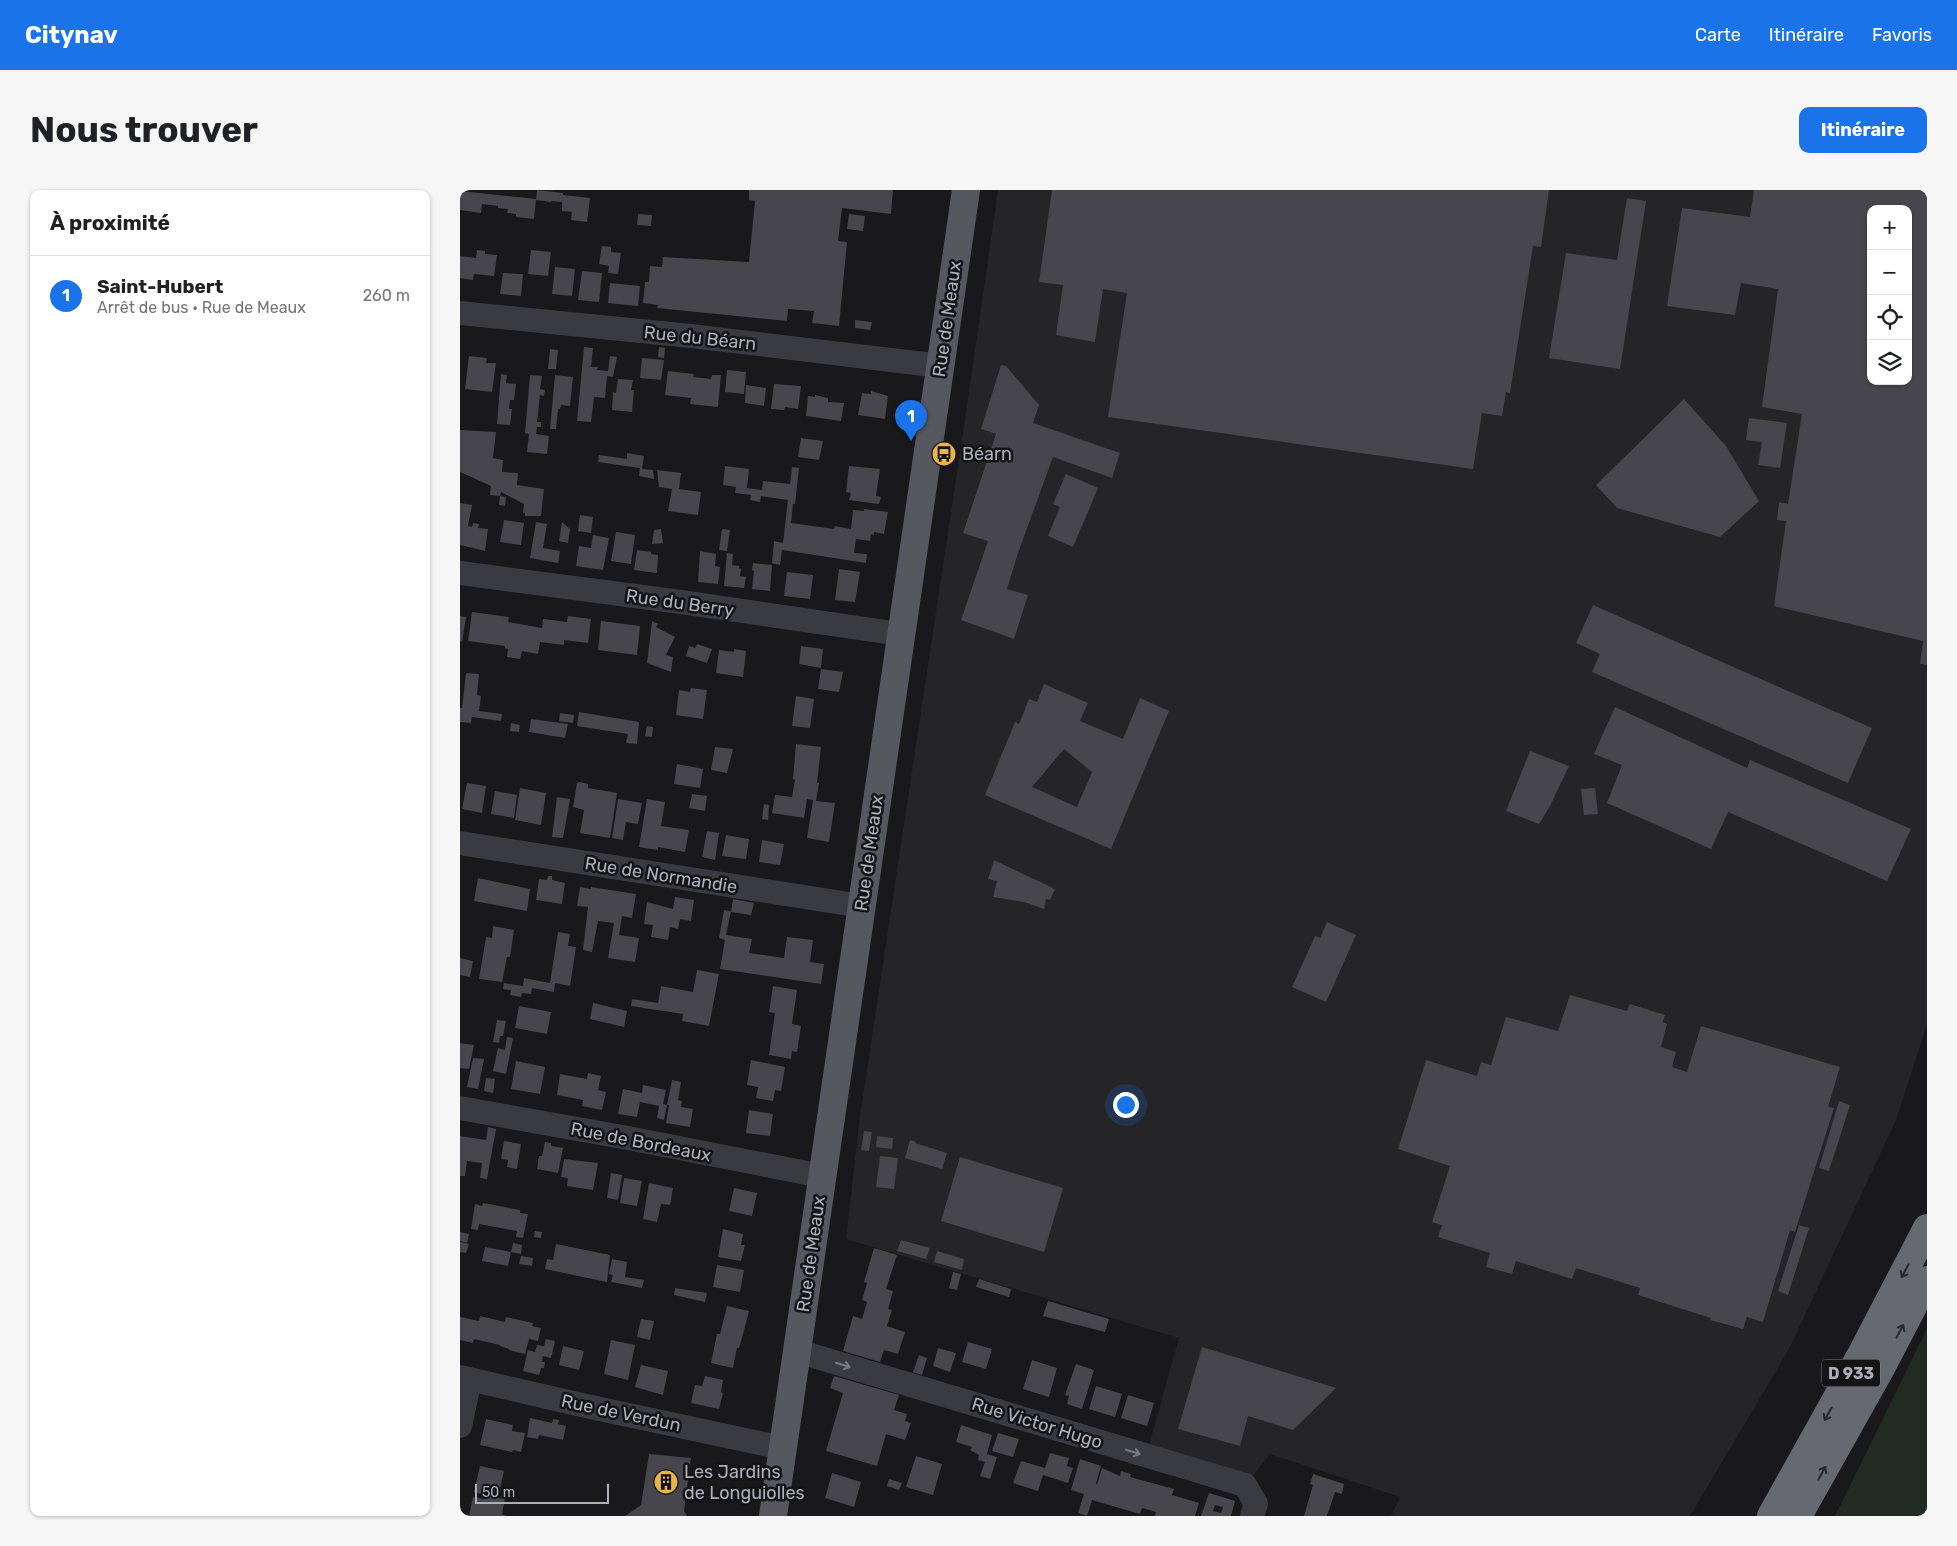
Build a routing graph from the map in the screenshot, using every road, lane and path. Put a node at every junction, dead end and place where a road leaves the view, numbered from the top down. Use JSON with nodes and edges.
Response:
{"nodes":[{"id":1,"x":966,"y":190,"type":"edge"},
{"id":2,"x":460,"y":313,"type":"edge"},
{"id":3,"x":941,"y":366,"type":"junction"},
{"id":4,"x":460,"y":573,"type":"edge"},
{"id":5,"x":900,"y":634,"type":"junction"},
{"id":6,"x":460,"y":843,"type":"edge"},
{"id":7,"x":862,"y":906,"type":"junction"},
{"id":8,"x":460,"y":1108,"type":"edge"},
{"id":9,"x":822,"y":1176,"type":"junction"},
{"id":10,"x":1927,"y":1228,"type":"edge"},
{"id":11,"x":1927,"y":1280,"type":"edge"},
{"id":12,"x":797,"y":1351,"type":"junction"},
{"id":13,"x":465,"y":1378,"type":"edge"},
{"id":14,"x":460,"y":1426,"type":"edge"},
{"id":15,"x":783,"y":1448,"type":"junction"},
{"id":16,"x":773,"y":1516,"type":"edge"},
{"id":17,"x":1252,"y":1516,"type":"edge"},
{"id":18,"x":1771,"y":1516,"type":"edge"},
{"id":19,"x":1798,"y":1516,"type":"edge"}],
"edges":[{"from":1,"to":3,"type":"main road","name":"Rue de Meaux"},
{"from":2,"to":3,"type":"street","name":"Rue du Béarn"},
{"from":3,"to":5,"type":"main road","name":"Rue de Meaux"},
{"from":4,"to":5,"type":"street","name":"Rue du Berry"},
{"from":5,"to":7,"type":"main road","name":"Rue de Meaux"},
{"from":6,"to":7,"type":"street","name":"Rue de Normandie"},
{"from":7,"to":9,"type":"main road","name":"Rue de Meaux"},
{"from":8,"to":9,"type":"street","name":"Rue de Bordeaux"},
{"from":9,"to":12,"type":"main road","name":"Rue de Meaux"},
{"from":10,"to":18,"type":"highway","number":"D 933","one_way":true},
{"from":19,"to":11,"type":"highway","number":"D 933","one_way":true},
{"from":12,"to":15,"type":"main road","name":"Rue de Meaux"},
{"from":12,"to":17,"type":"street","name":"Rue Victor Hugo","one_way":true},
{"from":13,"to":14,"type":"street"},
{"from":13,"to":15,"type":"street","name":"Rue de Verdun"},
{"from":15,"to":16,"type":"main road","name":"Rue de Meaux"}]}
